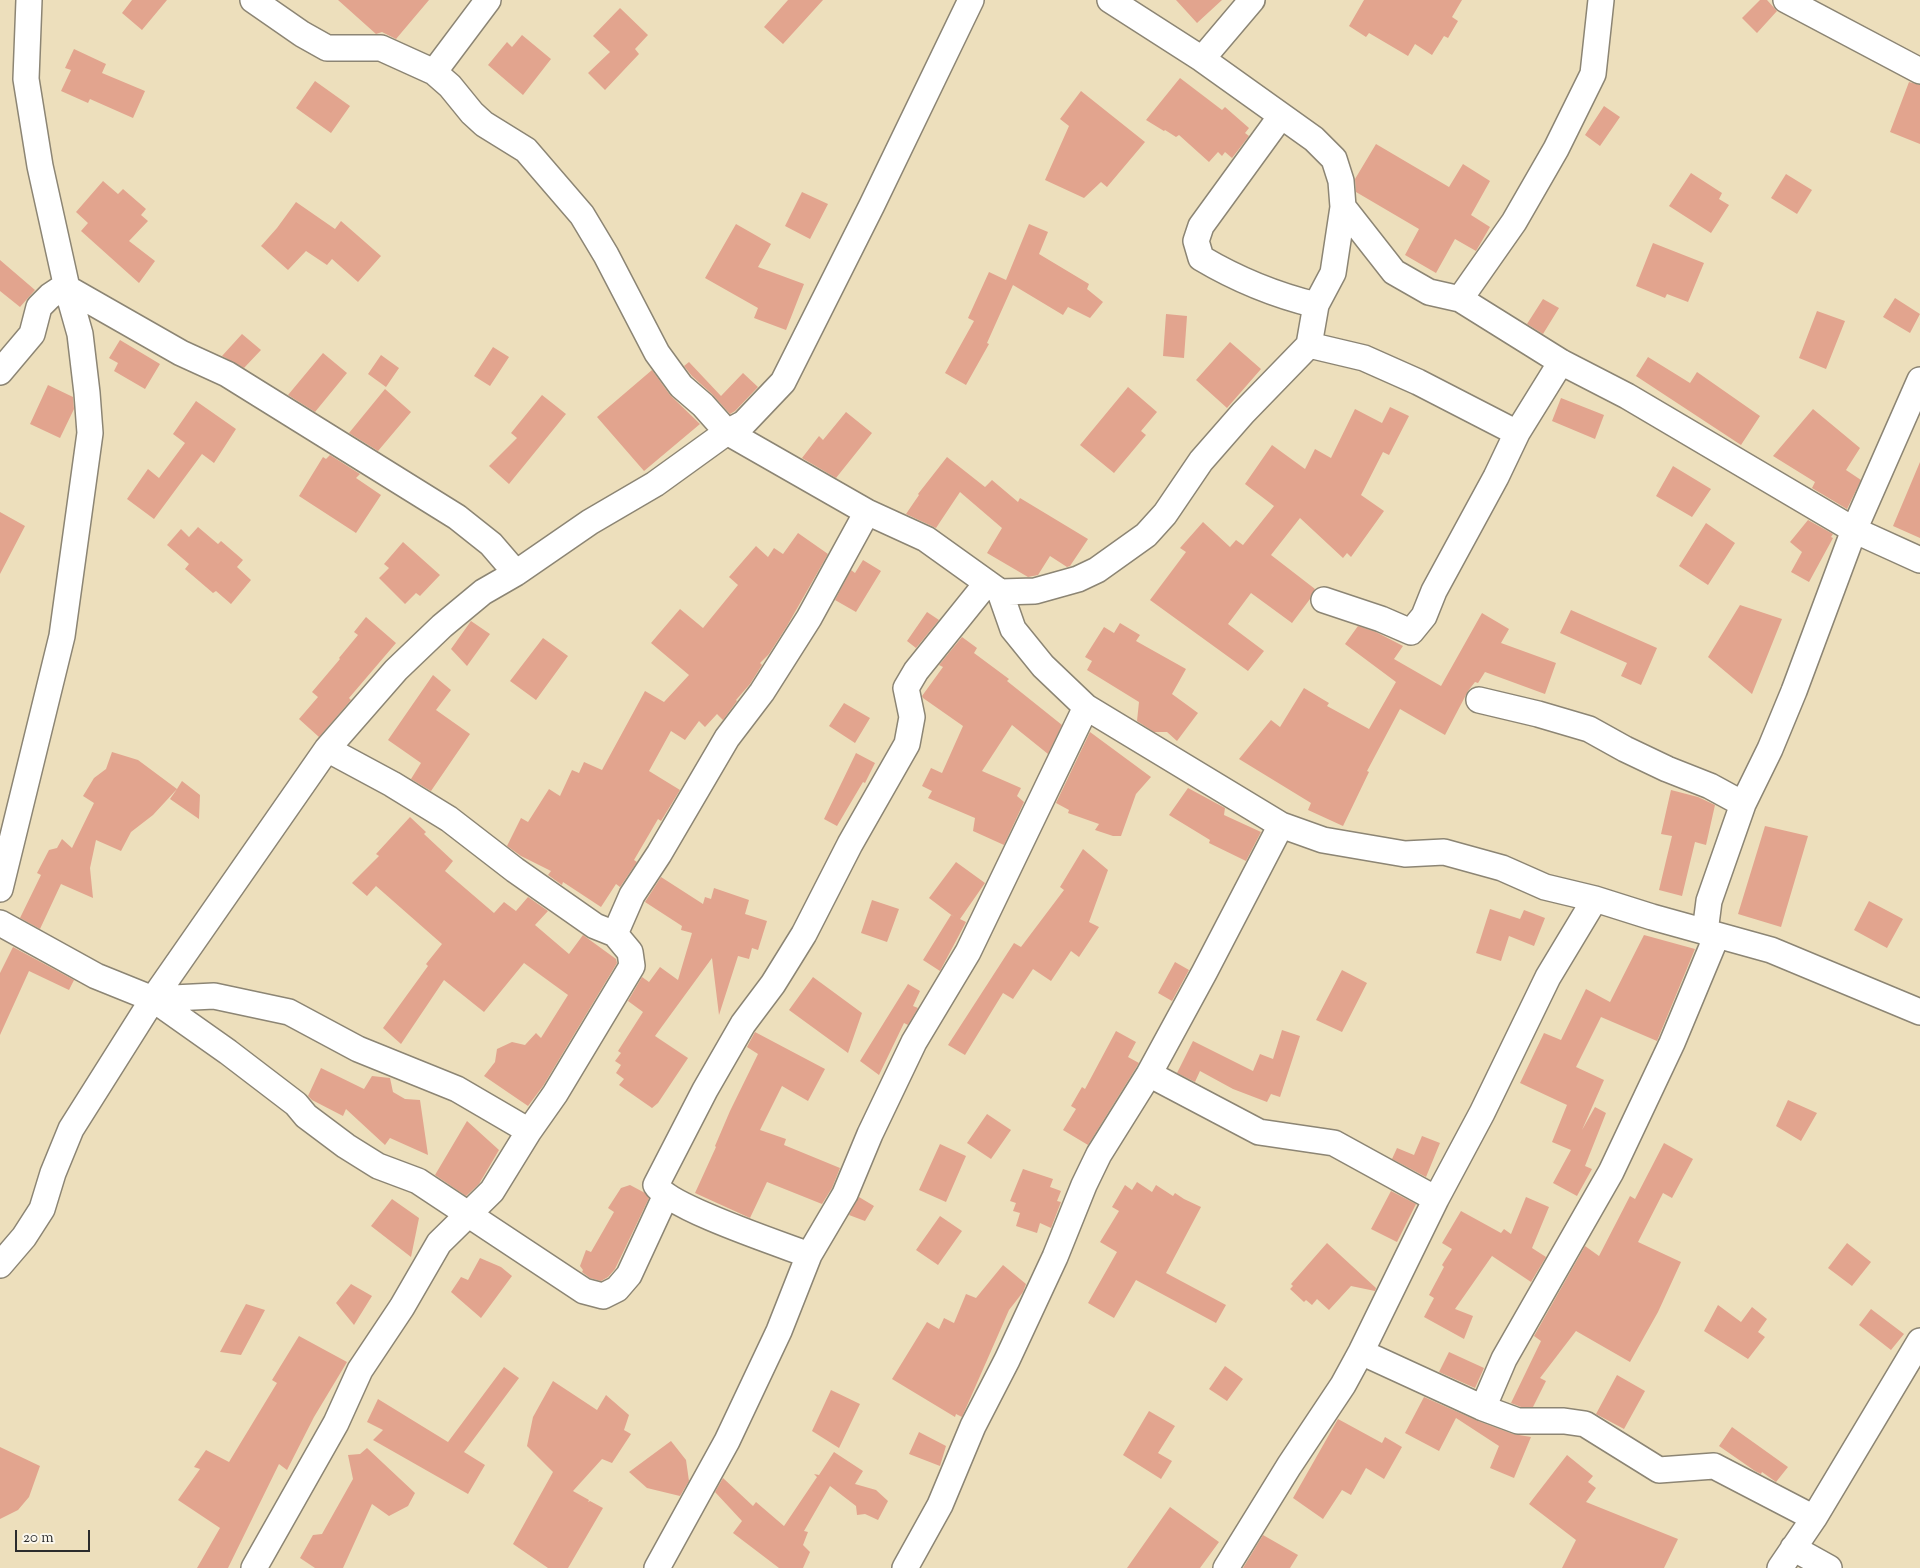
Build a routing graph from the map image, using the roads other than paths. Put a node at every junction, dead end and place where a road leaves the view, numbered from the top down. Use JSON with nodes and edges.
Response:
{"nodes":[{"id":1,"x":29,"y":0,"type":"edge"},
{"id":2,"x":253,"y":0,"type":"edge"},
{"id":3,"x":488,"y":0,"type":"edge"},
{"id":4,"x":971,"y":0,"type":"edge"},
{"id":5,"x":1110,"y":0,"type":"edge"},
{"id":6,"x":1252,"y":0,"type":"edge"},
{"id":7,"x":1600,"y":0,"type":"edge"},
{"id":8,"x":1786,"y":0,"type":"edge"},
{"id":9,"x":1202,"y":59,"type":"junction"},
{"id":10,"x":1920,"y":71,"type":"edge"},
{"id":11,"x":434,"y":72,"type":"junction"},
{"id":12,"x":1281,"y":116,"type":"junction"},
{"id":13,"x":1343,"y":207,"type":"junction"},
{"id":14,"x":67,"y":288,"type":"junction"},
{"id":15,"x":1460,"y":299,"type":"junction"},
{"id":16,"x":1316,"y":305,"type":"junction"},
{"id":17,"x":1309,"y":345,"type":"junction"},
{"id":18,"x":1560,"y":362,"type":"junction"},
{"id":19,"x":0,"y":372,"type":"edge"},
{"id":20,"x":1920,"y":380,"type":"edge"},
{"id":21,"x":727,"y":432,"type":"junction"},
{"id":22,"x":1518,"y":433,"type":"junction"},
{"id":23,"x":867,"y":512,"type":"junction"},
{"id":24,"x":1854,"y":530,"type":"junction"},
{"id":25,"x":1920,"y":560,"type":"edge"},
{"id":26,"x":516,"y":573,"type":"junction"},
{"id":27,"x":993,"y":588,"type":"junction"},
{"id":28,"x":1324,"y":600,"type":"dead end"},
{"id":29,"x":1479,"y":700,"type":"dead end"},
{"id":30,"x":1086,"y":706,"type":"junction"},
{"id":31,"x":327,"y":749,"type":"junction"},
{"id":32,"x":1743,"y":804,"type":"junction"},
{"id":33,"x":1281,"y":825,"type":"junction"},
{"id":34,"x":0,"y":889,"type":"edge"},
{"id":35,"x":1595,"y":899,"type":"junction"},
{"id":36,"x":0,"y":923,"type":"edge"},
{"id":37,"x":1711,"y":933,"type":"junction"},
{"id":38,"x":615,"y":934,"type":"junction"},
{"id":39,"x":153,"y":999,"type":"junction"},
{"id":40,"x":1920,"y":1012,"type":"edge"},
{"id":41,"x":1149,"y":1074,"type":"junction"},
{"id":42,"x":529,"y":1131,"type":"junction"},
{"id":43,"x":666,"y":1196,"type":"junction"},
{"id":44,"x":1436,"y":1199,"type":"junction"},
{"id":45,"x":469,"y":1214,"type":"junction"},
{"id":46,"x":809,"y":1255,"type":"junction"},
{"id":47,"x":1,"y":1260,"type":"edge"},
{"id":48,"x":1920,"y":1341,"type":"edge"},
{"id":49,"x":1361,"y":1352,"type":"junction"},
{"id":50,"x":1483,"y":1408,"type":"junction"},
{"id":51,"x":1814,"y":1518,"type":"junction"},
{"id":52,"x":1786,"y":1558,"type":"edge"},
{"id":53,"x":254,"y":1568,"type":"edge"},
{"id":54,"x":657,"y":1568,"type":"edge"},
{"id":55,"x":905,"y":1568,"type":"edge"},
{"id":56,"x":1226,"y":1568,"type":"edge"},
{"id":57,"x":1828,"y":1568,"type":"edge"}],
"edges":[{"from":1,"to":14,"type":"street"},
{"from":2,"to":11,"type":"street"},
{"from":3,"to":11,"type":"street"},
{"from":4,"to":21,"type":"street"},
{"from":5,"to":9,"type":"street"},
{"from":6,"to":9,"type":"street"},
{"from":7,"to":15,"type":"street"},
{"from":8,"to":10,"type":"street"},
{"from":9,"to":12,"type":"street"},
{"from":11,"to":21,"type":"street"},
{"from":12,"to":13,"type":"street"},
{"from":12,"to":16,"type":"street"},
{"from":13,"to":15,"type":"street"},
{"from":13,"to":16,"type":"street"},
{"from":14,"to":19,"type":"street"},
{"from":14,"to":26,"type":"street"},
{"from":14,"to":34,"type":"street"},
{"from":15,"to":18,"type":"street"},
{"from":16,"to":17,"type":"street"},
{"from":17,"to":22,"type":"street"},
{"from":17,"to":27,"type":"street"},
{"from":18,"to":22,"type":"street"},
{"from":18,"to":24,"type":"street"},
{"from":20,"to":24,"type":"street"},
{"from":21,"to":23,"type":"street"},
{"from":21,"to":26,"type":"street"},
{"from":22,"to":28,"type":"street"},
{"from":23,"to":27,"type":"street"},
{"from":23,"to":38,"type":"street"},
{"from":24,"to":25,"type":"street"},
{"from":24,"to":32,"type":"street"},
{"from":26,"to":31,"type":"street"},
{"from":27,"to":30,"type":"street"},
{"from":27,"to":43,"type":"street"},
{"from":29,"to":32,"type":"street"},
{"from":30,"to":33,"type":"street"},
{"from":30,"to":46,"type":"street"},
{"from":31,"to":38,"type":"street"},
{"from":31,"to":39,"type":"street"},
{"from":32,"to":37,"type":"street"},
{"from":33,"to":35,"type":"street"},
{"from":33,"to":41,"type":"street"},
{"from":35,"to":37,"type":"street"},
{"from":35,"to":44,"type":"street"},
{"from":36,"to":39,"type":"street"},
{"from":37,"to":40,"type":"street"},
{"from":37,"to":50,"type":"street"},
{"from":38,"to":42,"type":"street"},
{"from":39,"to":42,"type":"street"},
{"from":39,"to":45,"type":"street"},
{"from":39,"to":47,"type":"street"},
{"from":41,"to":44,"type":"street"},
{"from":41,"to":55,"type":"street"},
{"from":42,"to":45,"type":"street"},
{"from":43,"to":45,"type":"street"},
{"from":43,"to":46,"type":"street"},
{"from":44,"to":49,"type":"street"},
{"from":45,"to":53,"type":"street"},
{"from":46,"to":54,"type":"street"},
{"from":48,"to":51,"type":"street"},
{"from":49,"to":50,"type":"street"},
{"from":49,"to":56,"type":"street"},
{"from":50,"to":51,"type":"street"},
{"from":51,"to":52,"type":"street"},
{"from":52,"to":57,"type":"street"}]}
